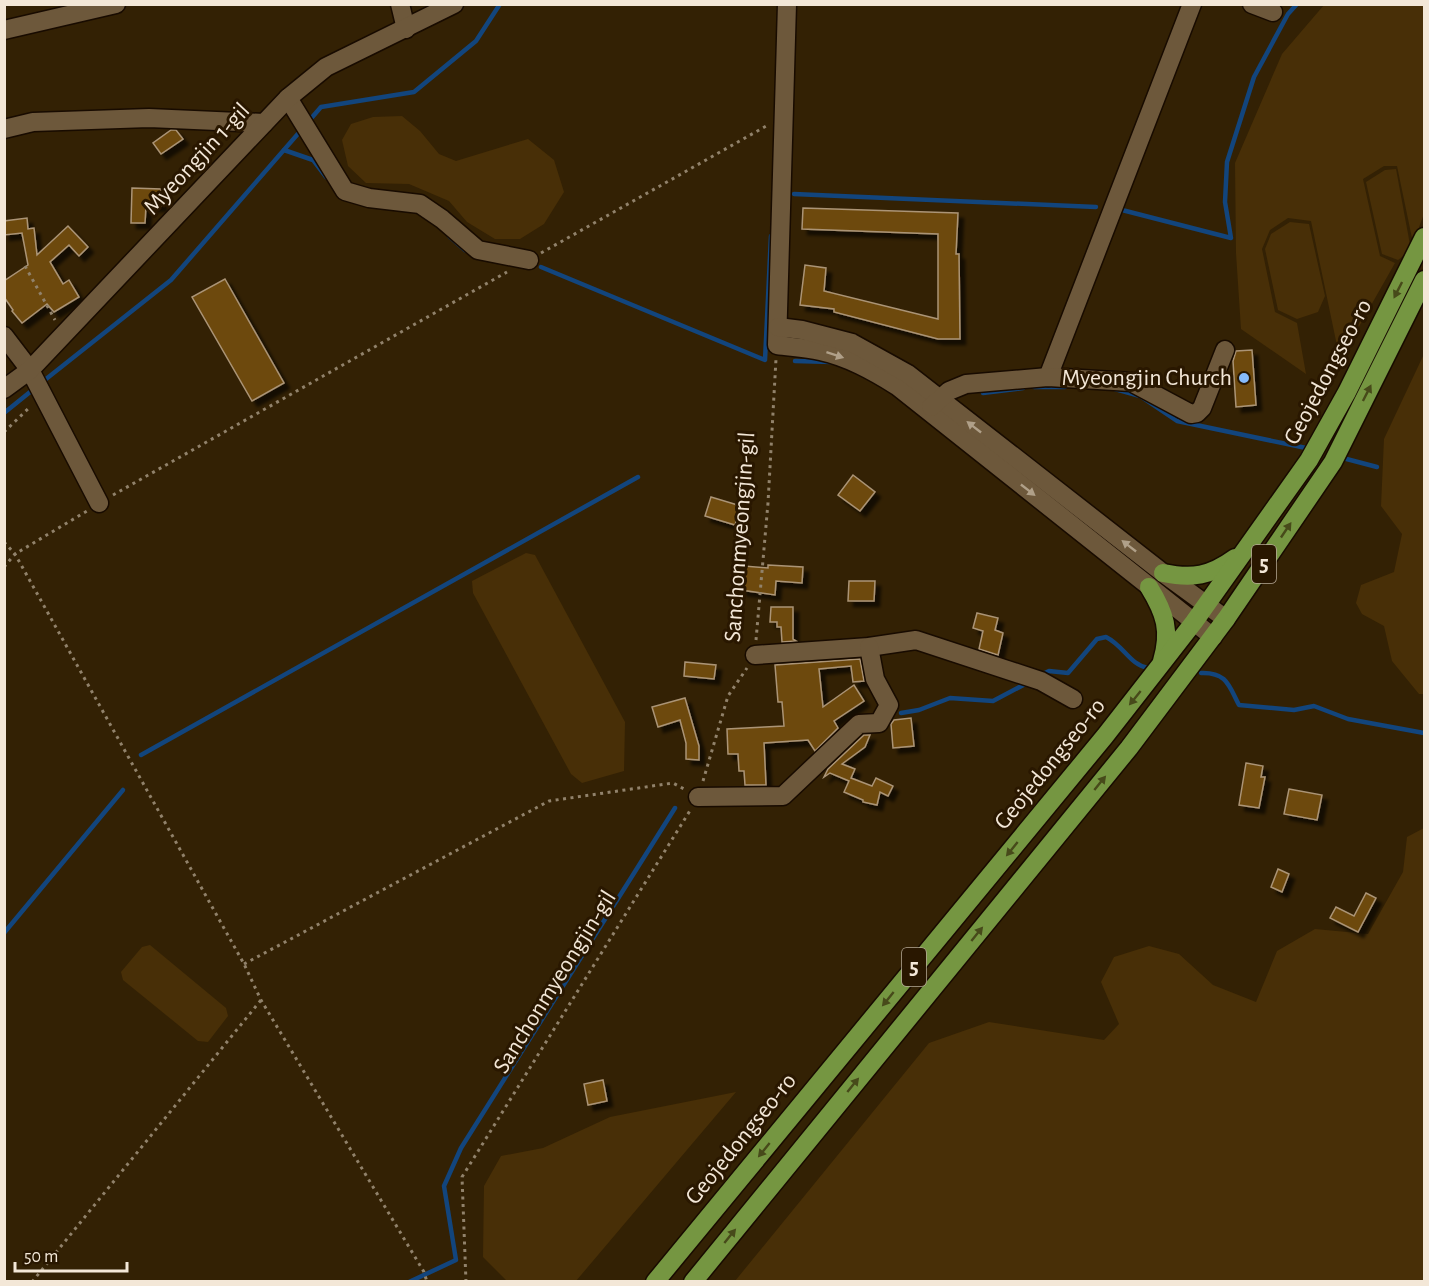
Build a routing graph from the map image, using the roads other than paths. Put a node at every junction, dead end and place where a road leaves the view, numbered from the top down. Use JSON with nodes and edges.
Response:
{"nodes":[{"id":1,"x":116,"y":4,"type":"edge"},
{"id":2,"x":400,"y":4,"type":"edge"},
{"id":3,"x":454,"y":4,"type":"edge"},
{"id":4,"x":787,"y":4,"type":"edge"},
{"id":5,"x":1192,"y":4,"type":"edge"},
{"id":6,"x":1252,"y":4,"type":"edge"},
{"id":7,"x":1273,"y":12,"type":"dead end"},
{"id":8,"x":406,"y":29,"type":"junction"},
{"id":9,"x":4,"y":30,"type":"edge"},
{"id":10,"x":288,"y":98,"type":"junction"},
{"id":11,"x":264,"y":123,"type":"junction"},
{"id":12,"x":4,"y":129,"type":"edge"},
{"id":13,"x":1425,"y":237,"type":"edge"},
{"id":14,"x":530,"y":260,"type":"road end"},
{"id":15,"x":1425,"y":280,"type":"edge"},
{"id":16,"x":779,"y":294,"type":"junction"},
{"id":17,"x":804,"y":330,"type":"junction"},
{"id":18,"x":4,"y":336,"type":"edge"},
{"id":19,"x":778,"y":336,"type":"junction"},
{"id":20,"x":1225,"y":350,"type":"dead end"},
{"id":21,"x":30,"y":370,"type":"junction"},
{"id":22,"x":1048,"y":377,"type":"junction"},
{"id":23,"x":4,"y":389,"type":"edge"},
{"id":24,"x":934,"y":405,"type":"junction"},
{"id":25,"x":99,"y":503,"type":"road end"},
{"id":26,"x":1242,"y":554,"type":"junction"},
{"id":27,"x":1163,"y":573,"type":"junction"},
{"id":28,"x":1149,"y":586,"type":"junction"},
{"id":29,"x":1205,"y":605,"type":"junction"},
{"id":30,"x":1226,"y":619,"type":"junction"},
{"id":31,"x":1194,"y":622,"type":"junction"},
{"id":32,"x":1213,"y":637,"type":"junction"},
{"id":33,"x":869,"y":647,"type":"junction"},
{"id":34,"x":755,"y":655,"type":"road end"},
{"id":35,"x":1161,"y":665,"type":"junction"},
{"id":36,"x":1073,"y":699,"type":"dead end"},
{"id":37,"x":698,"y":797,"type":"road end"},
{"id":38,"x":655,"y":1281,"type":"edge"},
{"id":39,"x":693,"y":1281,"type":"edge"}],
"edges":[{"from":1,"to":9,"type":"street"},
{"from":2,"to":8,"type":"street"},
{"from":3,"to":8,"type":"street","name":"Myeongjin 1-gil"},
{"from":4,"to":16,"type":"street"},
{"from":5,"to":22,"type":"street"},
{"from":6,"to":7,"type":"street"},
{"from":8,"to":10,"type":"street","name":"Myeongjin 1-gil"},
{"from":10,"to":11,"type":"street","name":"Myeongjin 1-gil"},
{"from":10,"to":14,"type":"street"},
{"from":11,"to":12,"type":"street"},
{"from":11,"to":21,"type":"street","name":"Myeongjin 1-gil"},
{"from":13,"to":26,"type":"main road","name":"Geojedongseo-ro","number":"5","one_way":true},
{"from":30,"to":15,"type":"main road","name":"Geojedongseo-ro","number":"5","one_way":true},
{"from":16,"to":17,"type":"street"},
{"from":16,"to":19,"type":"street"},
{"from":17,"to":19,"type":"street"},
{"from":17,"to":24,"type":"street"},
{"from":18,"to":21,"type":"street"},
{"from":19,"to":24,"type":"street","one_way":true},
{"from":20,"to":22,"type":"street"},
{"from":21,"to":23,"type":"street","name":"Myeongjin 1-gil"},
{"from":21,"to":25,"type":"street"},
{"from":22,"to":24,"type":"street"},
{"from":27,"to":24,"type":"street","one_way":true},
{"from":24,"to":28,"type":"street","one_way":true},
{"from":26,"to":27,"type":"main road"},
{"from":26,"to":29,"type":"main road","name":"Geojedongseo-ro","number":"5"},
{"from":27,"to":29,"type":"street"},
{"from":28,"to":31,"type":"street"},
{"from":28,"to":35,"type":"main road"},
{"from":29,"to":30,"type":"street"},
{"from":29,"to":31,"type":"main road","name":"Geojedongseo-ro","number":"5"},
{"from":30,"to":32,"type":"main road","name":"Geojedongseo-ro","number":"5"},
{"from":31,"to":32,"type":"street"},
{"from":31,"to":35,"type":"main road","name":"Geojedongseo-ro","number":"5"},
{"from":39,"to":32,"type":"main road","name":"Geojedongseo-ro","number":"5","one_way":true},
{"from":33,"to":34,"type":"street"},
{"from":33,"to":36,"type":"street"},
{"from":33,"to":37,"type":"street"},
{"from":35,"to":38,"type":"main road","name":"Geojedongseo-ro","number":"5","one_way":true}]}
